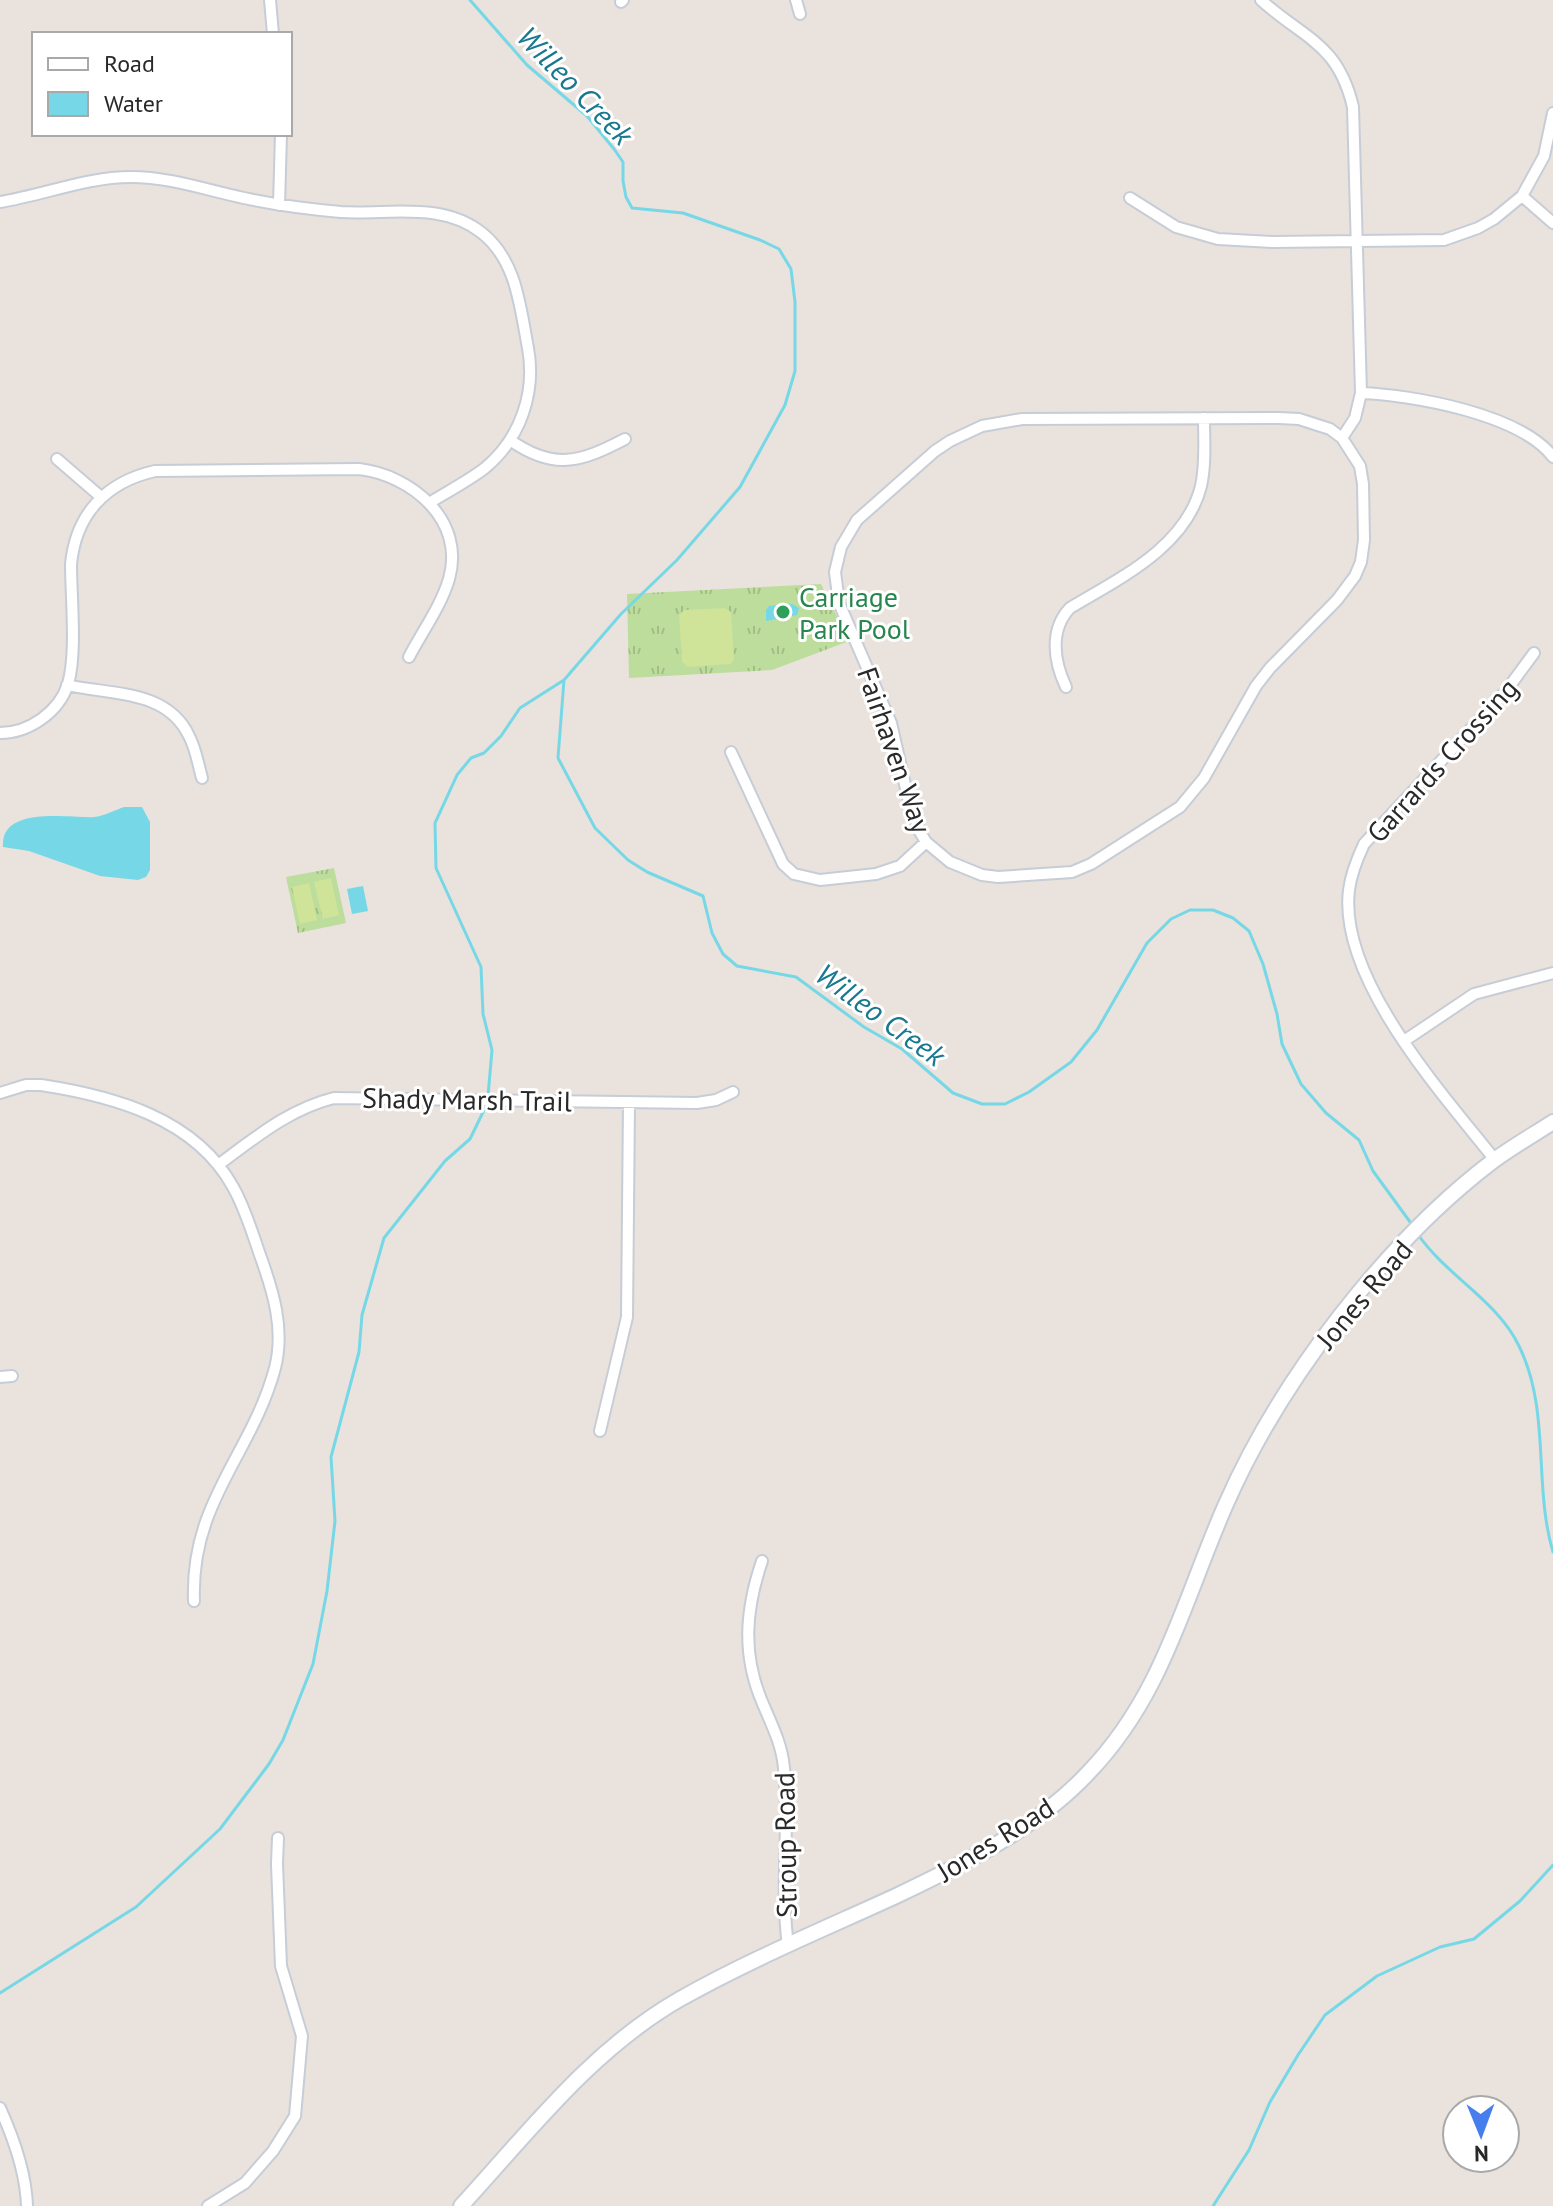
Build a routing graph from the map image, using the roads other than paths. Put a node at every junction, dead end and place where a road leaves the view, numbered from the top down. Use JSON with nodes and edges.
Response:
{"nodes":[{"id":1,"x":270,"y":0,"type":"edge"},
{"id":2,"x":796,"y":0,"type":"edge"},
{"id":3,"x":1261,"y":0,"type":"edge"},
{"id":4,"x":800,"y":14,"type":"dead end"},
{"id":5,"x":273,"y":32,"type":"edge"},
{"id":6,"x":1553,"y":113,"type":"edge"},
{"id":7,"x":281,"y":136,"type":"edge"},
{"id":8,"x":1522,"y":196,"type":"junction"},
{"id":9,"x":1130,"y":198,"type":"dead end"},
{"id":10,"x":0,"y":202,"type":"edge"},
{"id":11,"x":279,"y":205,"type":"junction"},
{"id":12,"x":1553,"y":223,"type":"edge"},
{"id":13,"x":1358,"y":242,"type":"junction"},
{"id":14,"x":1361,"y":393,"type":"junction"},
{"id":15,"x":1204,"y":418,"type":"junction"},
{"id":16,"x":1342,"y":438,"type":"junction"},
{"id":17,"x":625,"y":439,"type":"dead end"},
{"id":18,"x":510,"y":440,"type":"junction"},
{"id":19,"x":1551,"y":450,"type":"edge"},
{"id":20,"x":57,"y":459,"type":"dead end"},
{"id":21,"x":101,"y":497,"type":"junction"},
{"id":22,"x":429,"y":503,"type":"junction"},
{"id":23,"x":1534,"y":653,"type":"dead end"},
{"id":24,"x":409,"y":657,"type":"dead end"},
{"id":25,"x":67,"y":685,"type":"junction"},
{"id":26,"x":1066,"y":687,"type":"dead end"},
{"id":27,"x":0,"y":733,"type":"edge"},
{"id":28,"x":731,"y":752,"type":"dead end"},
{"id":29,"x":202,"y":778,"type":"dead end"},
{"id":30,"x":926,"y":842,"type":"junction"},
{"id":31,"x":1553,"y":973,"type":"edge"},
{"id":32,"x":1404,"y":1041,"type":"junction"},
{"id":33,"x":733,"y":1092,"type":"dead end"},
{"id":34,"x":0,"y":1093,"type":"edge"},
{"id":35,"x":629,"y":1102,"type":"junction"},
{"id":36,"x":1553,"y":1122,"type":"edge"},
{"id":37,"x":1495,"y":1160,"type":"junction"},
{"id":38,"x":218,"y":1165,"type":"junction"},
{"id":39,"x":12,"y":1376,"type":"dead end"},
{"id":40,"x":0,"y":1377,"type":"edge"},
{"id":41,"x":600,"y":1431,"type":"dead end"},
{"id":42,"x":762,"y":1561,"type":"dead end"},
{"id":43,"x":194,"y":1601,"type":"dead end"},
{"id":44,"x":278,"y":1838,"type":"dead end"},
{"id":45,"x":788,"y":1946,"type":"junction"},
{"id":46,"x":0,"y":2108,"type":"edge"},
{"id":47,"x":27,"y":2206,"type":"edge"},
{"id":48,"x":208,"y":2206,"type":"edge"},
{"id":49,"x":461,"y":2206,"type":"edge"}],
"edges":[{"from":1,"to":5,"type":"street"},
{"from":2,"to":4,"type":"street"},
{"from":3,"to":13,"type":"street"},
{"from":6,"to":8,"type":"street"},
{"from":7,"to":11,"type":"street"},
{"from":8,"to":12,"type":"street"},
{"from":8,"to":13,"type":"street"},
{"from":9,"to":13,"type":"street"},
{"from":10,"to":11,"type":"street"},
{"from":11,"to":18,"type":"street"},
{"from":13,"to":14,"type":"street"},
{"from":14,"to":16,"type":"street"},
{"from":14,"to":19,"type":"street"},
{"from":15,"to":16,"type":"street","name":"Fairhaven Way"},
{"from":15,"to":26,"type":"street"},
{"from":15,"to":30,"type":"street","name":"Fairhaven Way"},
{"from":16,"to":30,"type":"street","name":"Fairhaven Way"},
{"from":17,"to":18,"type":"street"},
{"from":18,"to":22,"type":"street"},
{"from":20,"to":21,"type":"street"},
{"from":21,"to":22,"type":"street"},
{"from":21,"to":25,"type":"street"},
{"from":22,"to":24,"type":"street"},
{"from":23,"to":32,"type":"street","name":"Garrards Crossing"},
{"from":25,"to":27,"type":"street"},
{"from":25,"to":29,"type":"street"},
{"from":28,"to":30,"type":"street"},
{"from":31,"to":32,"type":"street"},
{"from":32,"to":37,"type":"street","name":"Garrards Crossing"},
{"from":33,"to":35,"type":"street","name":"Shady Marsh Trail"},
{"from":34,"to":38,"type":"street"},
{"from":35,"to":38,"type":"street","name":"Shady Marsh Trail"},
{"from":35,"to":41,"type":"street"},
{"from":36,"to":37,"type":"street","name":"Jones Road"},
{"from":37,"to":45,"type":"street","name":"Jones Road"},
{"from":38,"to":43,"type":"street"},
{"from":39,"to":40,"type":"street"},
{"from":42,"to":45,"type":"street","name":"Stroup Road"},
{"from":44,"to":48,"type":"street"},
{"from":45,"to":49,"type":"street","name":"Jones Road"},
{"from":46,"to":47,"type":"street"}]}
